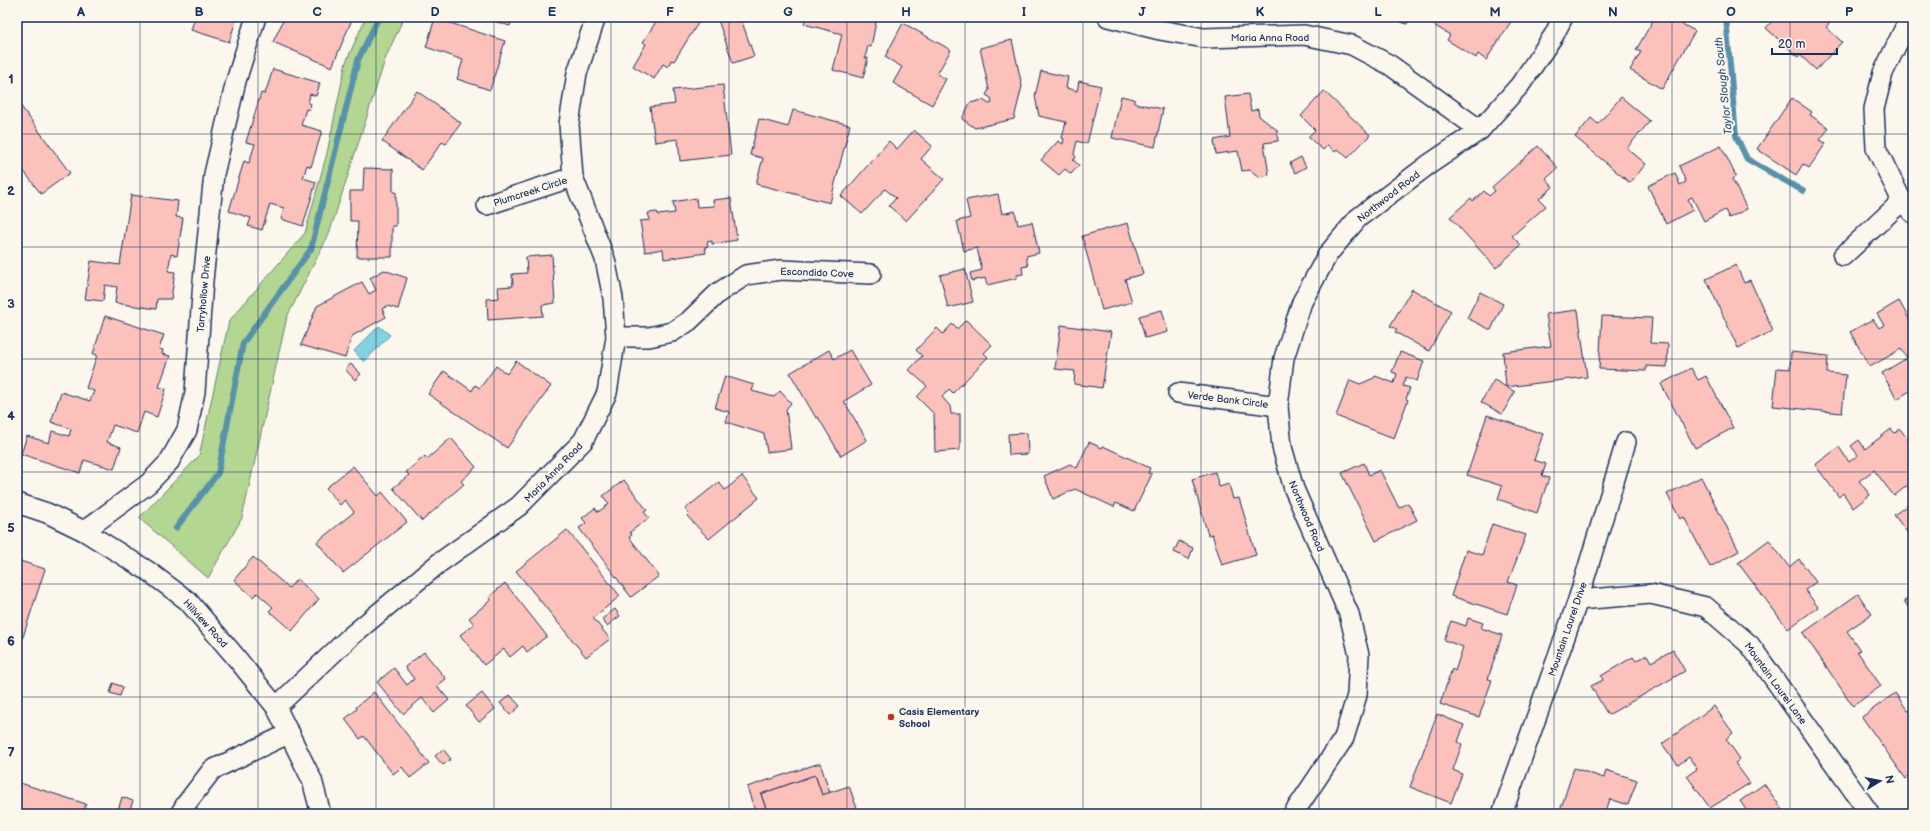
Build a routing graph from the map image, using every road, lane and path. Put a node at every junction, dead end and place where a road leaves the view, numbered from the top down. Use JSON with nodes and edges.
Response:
{"nodes":[{"id":1,"x":256,"y":17,"type":"edge"},
{"id":2,"x":596,"y":17,"type":"edge"},
{"id":3,"x":1108,"y":17,"type":"edge"},
{"id":4,"x":1563,"y":17,"type":"edge"},
{"id":5,"x":1910,"y":17,"type":"edge"},
{"id":6,"x":1480,"y":130,"type":"junction"},
{"id":7,"x":573,"y":177,"type":"junction"},
{"id":8,"x":487,"y":205,"type":"dead end"},
{"id":9,"x":1907,"y":207,"type":"edge"},
{"id":10,"x":1843,"y":256,"type":"dead end"},
{"id":11,"x":871,"y":274,"type":"dead end"},
{"id":12,"x":616,"y":336,"type":"junction"},
{"id":13,"x":1178,"y":393,"type":"dead end"},
{"id":14,"x":1278,"y":406,"type":"junction"},
{"id":15,"x":1626,"y":442,"type":"dead end"},
{"id":16,"x":17,"y":502,"type":"edge"},
{"id":17,"x":84,"y":531,"type":"junction"},
{"id":18,"x":1578,"y":600,"type":"junction"},
{"id":19,"x":276,"y":707,"type":"junction"},
{"id":20,"x":290,"y":733,"type":"junction"},
{"id":21,"x":180,"y":814,"type":"edge"},
{"id":22,"x":321,"y":814,"type":"edge"},
{"id":23,"x":1293,"y":814,"type":"edge"},
{"id":24,"x":1502,"y":814,"type":"edge"},
{"id":25,"x":1870,"y":814,"type":"edge"}],
"edges":[{"from":1,"to":17,"type":"street","name":"Tarryhollow Drive"},
{"from":2,"to":7,"type":"street","name":"Maria Anna Road"},
{"from":3,"to":6,"type":"street","name":"Maria Anna Road"},
{"from":4,"to":6,"type":"street","name":"Northwood Road"},
{"from":5,"to":9,"type":"street"},
{"from":6,"to":14,"type":"street","name":"Northwood Road"},
{"from":7,"to":8,"type":"street","name":"Plumcreek Circle"},
{"from":7,"to":12,"type":"street","name":"Maria Anna Road"},
{"from":9,"to":10,"type":"street"},
{"from":11,"to":12,"type":"street","name":"Escondido Cove"},
{"from":12,"to":19,"type":"street","name":"Maria Anna Road"},
{"from":13,"to":14,"type":"street","name":"Verde Bank Circle"},
{"from":14,"to":23,"type":"street","name":"Northwood Road"},
{"from":15,"to":18,"type":"street","name":"Mountain Laurel Drive"},
{"from":16,"to":17,"type":"street","name":"Hillview Road"},
{"from":17,"to":19,"type":"street","name":"Hillview Road"},
{"from":18,"to":24,"type":"street","name":"Mountain Laurel Drive"},
{"from":18,"to":25,"type":"street","name":"Mountain Laurel Lane"},
{"from":19,"to":20,"type":"street","name":"Hillview Road"},
{"from":20,"to":21,"type":"street"},
{"from":20,"to":22,"type":"street","name":"Hillview Road"}]}
